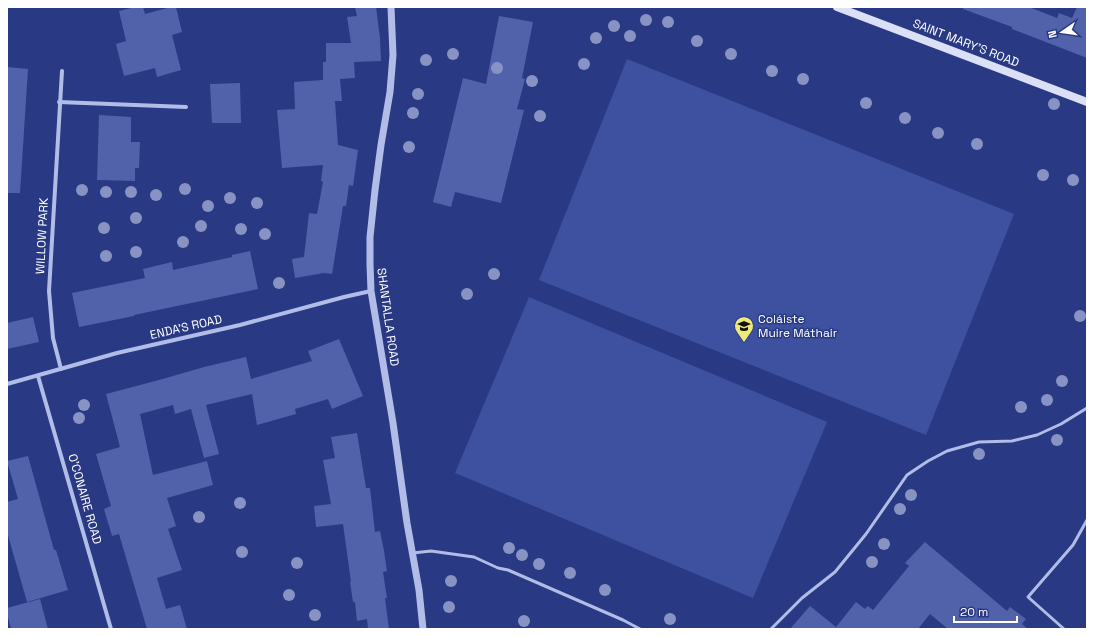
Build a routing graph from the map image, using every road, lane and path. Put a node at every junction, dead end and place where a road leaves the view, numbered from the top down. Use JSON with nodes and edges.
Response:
{"nodes":[{"id":1,"x":391,"y":7,"type":"edge"},
{"id":2,"x":837,"y":7,"type":"edge"},
{"id":3,"x":62,"y":71,"type":"dead end"},
{"id":4,"x":59,"y":102,"type":"junction"},
{"id":5,"x":1087,"y":102,"type":"edge"},
{"id":6,"x":186,"y":107,"type":"dead end"},
{"id":7,"x":371,"y":292,"type":"junction"},
{"id":8,"x":61,"y":369,"type":"junction"},
{"id":9,"x":38,"y":376,"type":"junction"},
{"id":10,"x":7,"y":384,"type":"edge"},
{"id":11,"x":1087,"y":408,"type":"edge"},
{"id":12,"x":1087,"y":520,"type":"edge"},
{"id":13,"x":412,"y":553,"type":"junction"},
{"id":14,"x":111,"y":629,"type":"edge"},
{"id":15,"x":423,"y":629,"type":"edge"},
{"id":16,"x":640,"y":629,"type":"edge"},
{"id":17,"x":771,"y":629,"type":"edge"},
{"id":18,"x":1064,"y":629,"type":"edge"}],
"edges":[{"from":1,"to":7,"type":"street","name":"SHANTALLA ROAD"},
{"from":2,"to":5,"type":"main road","name":"SAINT MARY'S ROAD"},
{"from":3,"to":4,"type":"street","name":"WILLOW PARK"},
{"from":4,"to":6,"type":"street"},
{"from":4,"to":8,"type":"street","name":"WILLOW PARK"},
{"from":7,"to":8,"type":"street","name":"ENDA'S ROAD"},
{"from":7,"to":13,"type":"street","name":"SHANTALLA ROAD"},
{"from":8,"to":9,"type":"street","name":"ENDA'S ROAD"},
{"from":9,"to":10,"type":"street","name":"ENDA'S ROAD"},
{"from":9,"to":14,"type":"street","name":"O'CONAIRE ROAD"},
{"from":11,"to":17,"type":"lane"},
{"from":12,"to":18,"type":"lane"},
{"from":13,"to":15,"type":"street","name":"SHANTALLA ROAD"},
{"from":13,"to":16,"type":"lane"}]}
